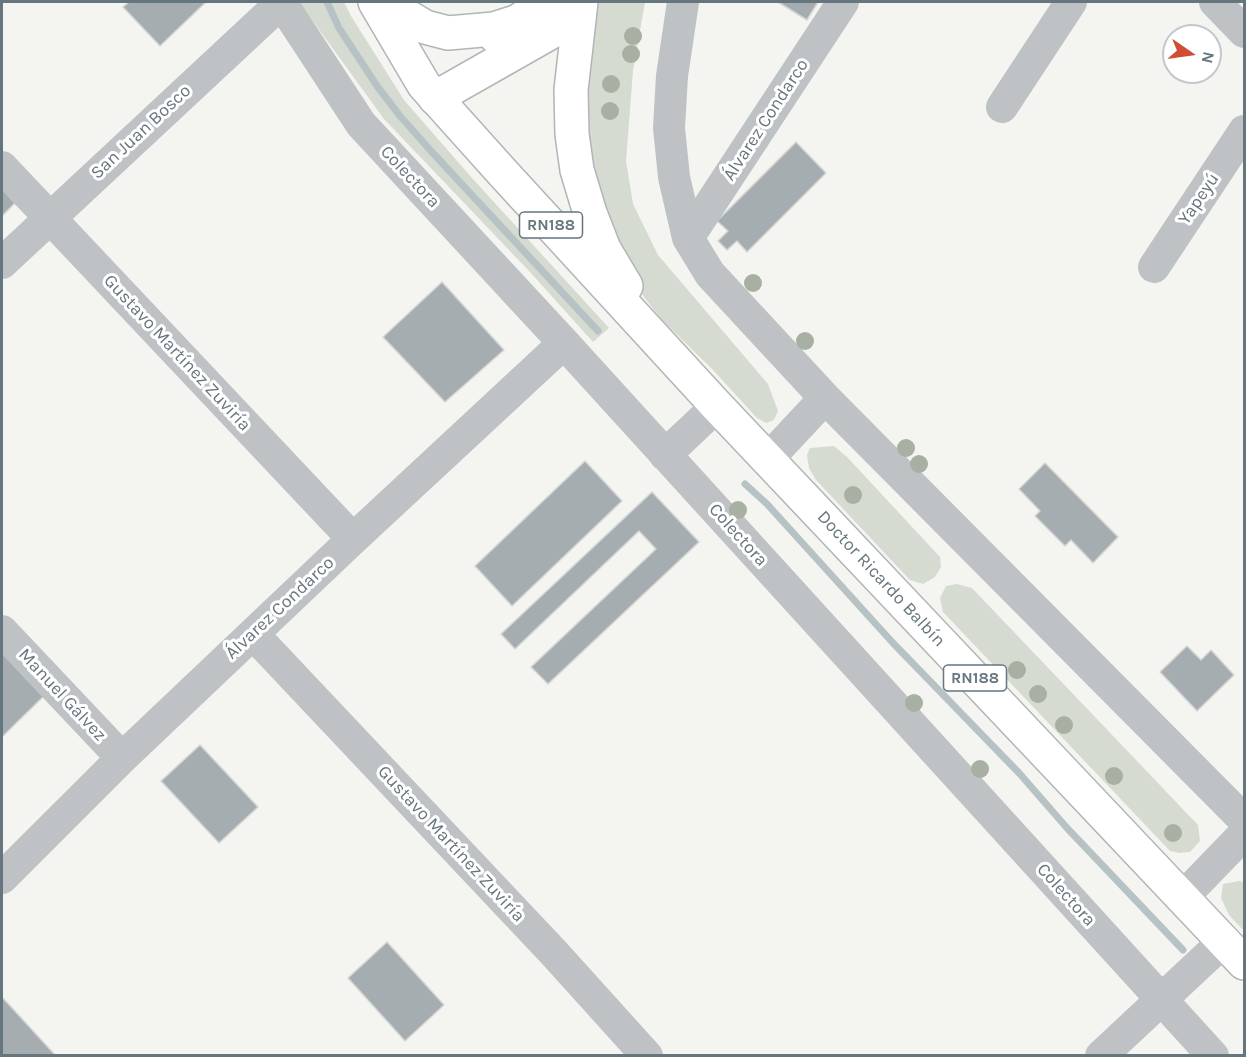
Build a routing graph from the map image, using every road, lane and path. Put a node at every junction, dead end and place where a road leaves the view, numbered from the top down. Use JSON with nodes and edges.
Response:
{"nodes":[{"id":1,"x":281,"y":2,"type":"edge"},
{"id":2,"x":375,"y":2,"type":"edge"},
{"id":3,"x":387,"y":2,"type":"edge"},
{"id":4,"x":545,"y":2,"type":"edge"},
{"id":5,"x":581,"y":2,"type":"edge"},
{"id":6,"x":683,"y":2,"type":"edge"},
{"id":7,"x":843,"y":2,"type":"edge"},
{"id":8,"x":1071,"y":2,"type":"edge"},
{"id":9,"x":1215,"y":2,"type":"edge"},
{"id":10,"x":519,"y":21,"type":"junction"},
{"id":11,"x":1245,"y":32,"type":"edge"},
{"id":12,"x":430,"y":91,"type":"junction"},
{"id":13,"x":1002,"y":107,"type":"dead end"},
{"id":14,"x":1245,"y":131,"type":"edge"},
{"id":15,"x":2,"y":167,"type":"edge"},
{"id":16,"x":49,"y":218,"type":"junction"},
{"id":17,"x":688,"y":238,"type":"junction"},
{"id":18,"x":2,"y":263,"type":"edge"},
{"id":19,"x":1154,"y":267,"type":"dead end"},
{"id":20,"x":564,"y":343,"type":"junction"},
{"id":21,"x":668,"y":351,"type":"junction"},
{"id":22,"x":825,"y":398,"type":"junction"},
{"id":23,"x":717,"y":406,"type":"junction"},
{"id":24,"x":665,"y":455,"type":"junction"},
{"id":25,"x":768,"y":459,"type":"junction"},
{"id":26,"x":352,"y":539,"type":"junction"},
{"id":27,"x":2,"y":631,"type":"edge"},
{"id":28,"x":253,"y":634,"type":"junction"},
{"id":29,"x":122,"y":758,"type":"junction"},
{"id":30,"x":1245,"y":820,"type":"edge"},
{"id":31,"x":1245,"y":834,"type":"edge"},
{"id":32,"x":2,"y":878,"type":"edge"},
{"id":33,"x":1183,"y":897,"type":"junction"},
{"id":34,"x":1234,"y":952,"type":"edge"},
{"id":35,"x":1161,"y":999,"type":"junction"},
{"id":36,"x":647,"y":1056,"type":"edge"},
{"id":37,"x":1101,"y":1056,"type":"edge"},
{"id":38,"x":1213,"y":1056,"type":"edge"}],
"edges":[{"from":1,"to":16,"type":"street","name":"San Juan Bosco"},
{"from":1,"to":20,"type":"street","name":"Colectora"},
{"from":2,"to":12,"type":"main road","number":"RN188"},
{"from":3,"to":10,"type":"main road"},
{"from":4,"to":10,"type":"main road"},
{"from":5,"to":12,"type":"main road"},
{"from":5,"to":21,"type":"main road"},
{"from":6,"to":17,"type":"street"},
{"from":7,"to":17,"type":"street","name":"Álvarez Condarco"},
{"from":8,"to":13,"type":"street"},
{"from":9,"to":11,"type":"street"},
{"from":10,"to":12,"type":"main road"},
{"from":12,"to":21,"type":"main road","number":"RN188"},
{"from":14,"to":19,"type":"street","name":"Yapeyú"},
{"from":15,"to":16,"type":"street","name":"Gustavo Martínez Zuviría"},
{"from":16,"to":18,"type":"street","name":"San Juan Bosco"},
{"from":16,"to":26,"type":"street","name":"Gustavo Martínez Zuviría"},
{"from":17,"to":22,"type":"street"},
{"from":20,"to":24,"type":"street","name":"Colectora"},
{"from":20,"to":26,"type":"street","name":"Álvarez Condarco"},
{"from":21,"to":23,"type":"main road","name":"Doctor Ricardo Balbín","number":"RN188"},
{"from":22,"to":25,"type":"street"},
{"from":22,"to":30,"type":"street"},
{"from":23,"to":24,"type":"street"},
{"from":23,"to":25,"type":"main road","name":"Doctor Ricardo Balbín","number":"RN188"},
{"from":24,"to":35,"type":"street","name":"Colectora"},
{"from":25,"to":33,"type":"main road","name":"Doctor Ricardo Balbín","number":"RN188"},
{"from":26,"to":28,"type":"street","name":"Álvarez Condarco"},
{"from":27,"to":29,"type":"street","name":"Manuel Gálvez"},
{"from":28,"to":29,"type":"street","name":"Álvarez Condarco"},
{"from":28,"to":36,"type":"street","name":"Gustavo Martínez Zuviría"},
{"from":29,"to":32,"type":"street","name":"Álvarez Condarco"},
{"from":31,"to":33,"type":"street"},
{"from":33,"to":34,"type":"main road","name":"Doctor Ricardo Balbín","number":"RN188"},
{"from":34,"to":35,"type":"street"},
{"from":35,"to":37,"type":"street"},
{"from":35,"to":38,"type":"street","name":"Colectora"}]}
